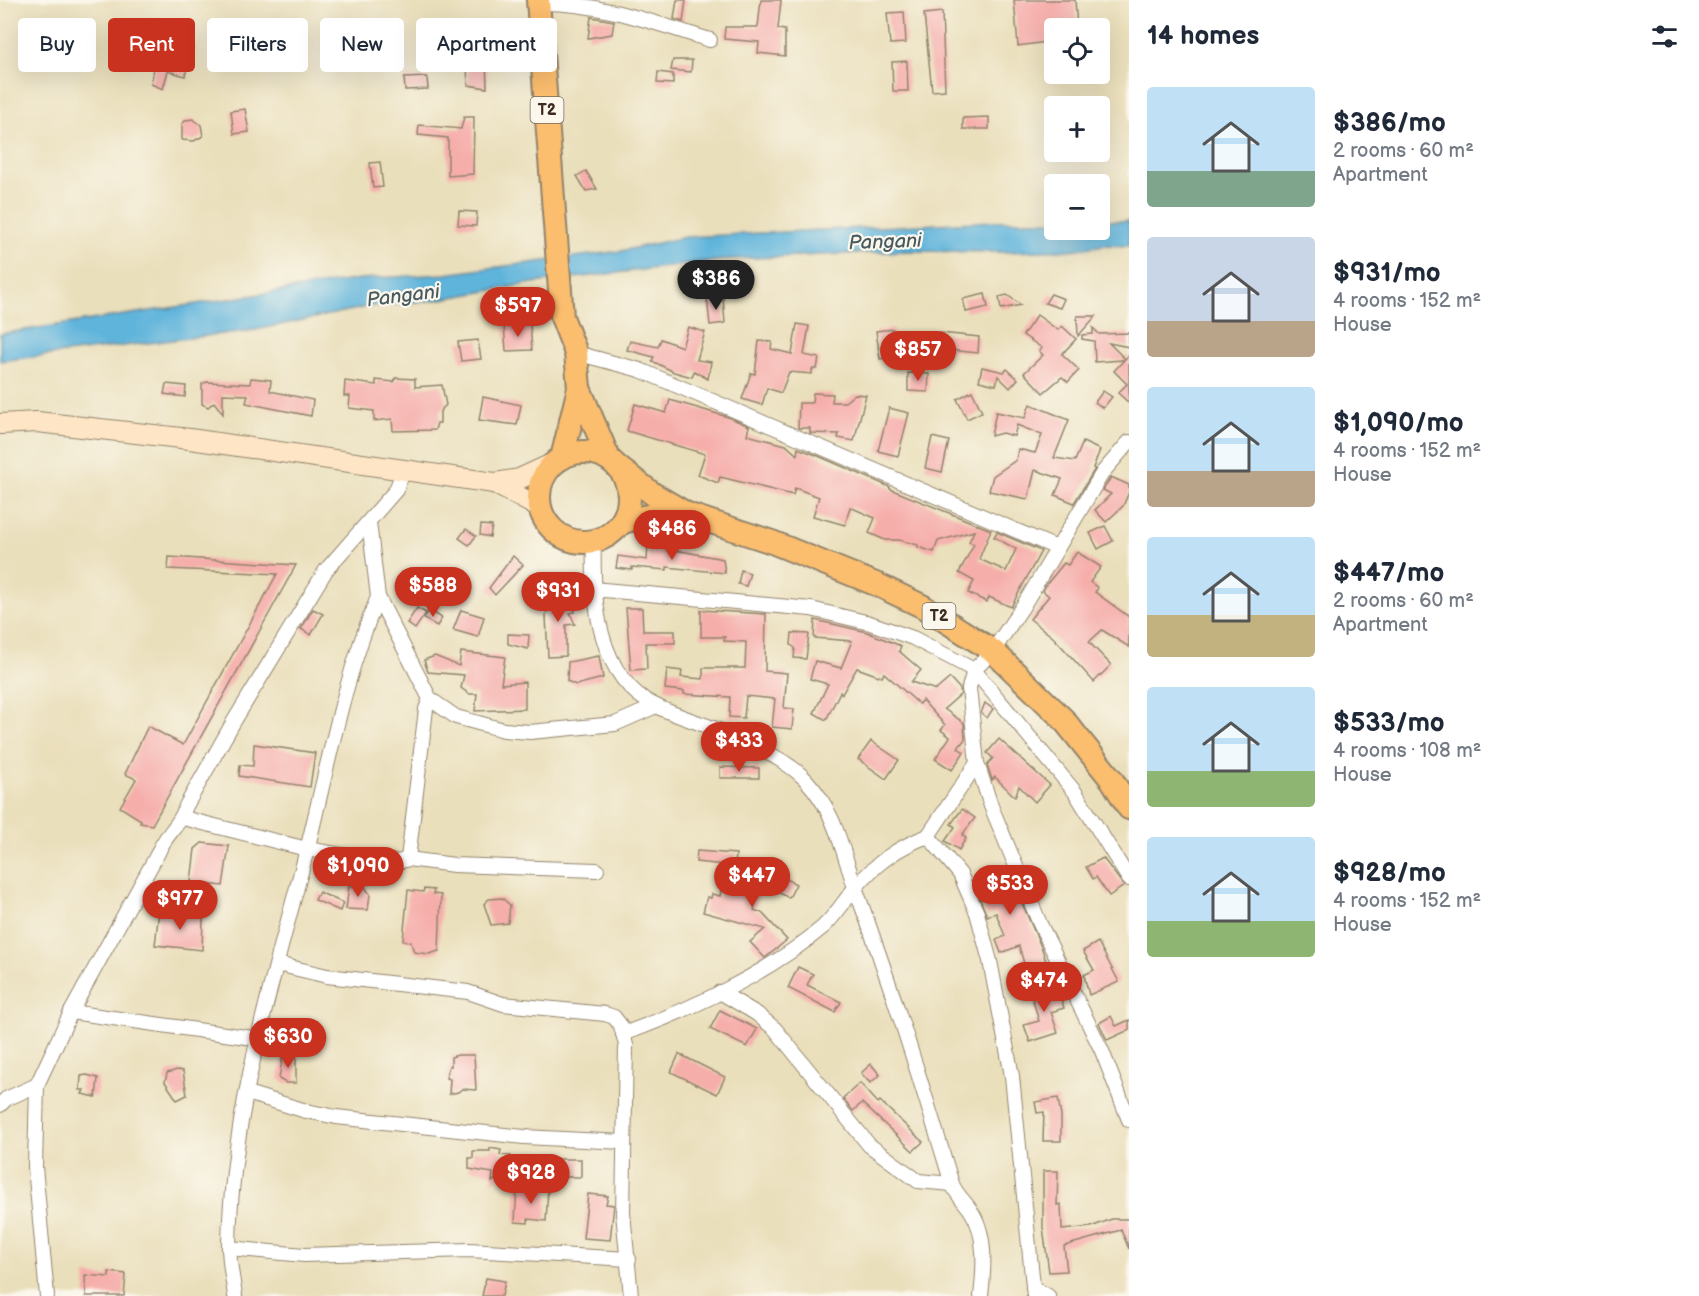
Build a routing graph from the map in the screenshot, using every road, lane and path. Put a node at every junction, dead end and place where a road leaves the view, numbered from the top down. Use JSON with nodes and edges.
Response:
{"nodes":[{"id":1,"x":538,"y":1,"type":"edge"},
{"id":2,"x":710,"y":40,"type":"dead end"},
{"id":3,"x":576,"y":353,"type":"junction"},
{"id":4,"x":579,"y":388,"type":"junction"},
{"id":5,"x":0,"y":424,"type":"edge"},
{"id":6,"x":1129,"y":442,"type":"edge"},
{"id":7,"x":559,"y":460,"type":"junction"},
{"id":8,"x":614,"y":464,"type":"junction"},
{"id":9,"x":404,"y":469,"type":"junction"},
{"id":10,"x":494,"y":483,"type":"junction"},
{"id":11,"x":540,"y":508,"type":"junction"},
{"id":12,"x":687,"y":514,"type":"junction"},
{"id":13,"x":369,"y":522,"type":"junction"},
{"id":14,"x":622,"y":522,"type":"junction"},
{"id":15,"x":594,"y":542,"type":"junction"},
{"id":16,"x":1057,"y":548,"type":"junction"},
{"id":17,"x":593,"y":589,"type":"junction"},
{"id":18,"x":378,"y":597,"type":"junction"},
{"id":19,"x":993,"y":651,"type":"junction"},
{"id":20,"x":974,"y":670,"type":"junction"},
{"id":21,"x":430,"y":699,"type":"junction"},
{"id":22,"x":656,"y":706,"type":"junction"},
{"id":23,"x":977,"y":763,"type":"junction"},
{"id":24,"x":1129,"y":808,"type":"edge"},
{"id":25,"x":183,"y":818,"type":"junction"},
{"id":26,"x":928,"y":836,"type":"junction"},
{"id":27,"x":307,"y":849,"type":"junction"},
{"id":28,"x":408,"y":859,"type":"junction"},
{"id":29,"x":597,"y":870,"type":"dead end"},
{"id":30,"x":1129,"y":879,"type":"edge"},
{"id":31,"x":855,"y":888,"type":"junction"},
{"id":32,"x":277,"y":964,"type":"junction"},
{"id":33,"x":720,"y":993,"type":"junction"},
{"id":34,"x":71,"y":1012,"type":"junction"},
{"id":35,"x":623,"y":1034,"type":"junction"},
{"id":36,"x":260,"y":1039,"type":"junction"},
{"id":37,"x":37,"y":1085,"type":"junction"},
{"id":38,"x":247,"y":1093,"type":"junction"},
{"id":39,"x":0,"y":1106,"type":"edge"},
{"id":40,"x":1129,"y":1120,"type":"edge"},
{"id":41,"x":623,"y":1142,"type":"junction"},
{"id":42,"x":952,"y":1184,"type":"junction"},
{"id":43,"x":229,"y":1248,"type":"junction"},
{"id":44,"x":629,"y":1259,"type":"junction"},
{"id":45,"x":1034,"y":1292,"type":"edge"},
{"id":46,"x":47,"y":1296,"type":"edge"},
{"id":47,"x":235,"y":1296,"type":"edge"},
{"id":48,"x":631,"y":1296,"type":"edge"},
{"id":49,"x":981,"y":1296,"type":"edge"},
{"id":50,"x":1047,"y":1296,"type":"edge"}],
"edges":[{"from":1,"to":2,"type":"street"},
{"from":1,"to":3,"type":"highway","number":"T2"},
{"from":3,"to":4,"type":"highway","number":"T2"},
{"from":3,"to":16,"type":"street"},
{"from":4,"to":7,"type":"highway","number":"T2"},
{"from":4,"to":8,"type":"highway","number":"T2"},
{"from":5,"to":9,"type":"main road"},
{"from":6,"to":16,"type":"street"},
{"from":7,"to":8,"type":"highway","number":"T2"},
{"from":7,"to":10,"type":"main road"},
{"from":7,"to":11,"type":"highway","number":"T2"},
{"from":8,"to":12,"type":"highway","number":"T2"},
{"from":8,"to":14,"type":"highway","number":"T2"},
{"from":9,"to":10,"type":"main road"},
{"from":9,"to":13,"type":"street"},
{"from":10,"to":11,"type":"main road"},
{"from":11,"to":15,"type":"highway"},
{"from":12,"to":14,"type":"highway","number":"T2"},
{"from":12,"to":19,"type":"highway","number":"T2"},
{"from":13,"to":18,"type":"street"},
{"from":13,"to":25,"type":"street"},
{"from":14,"to":15,"type":"highway","number":"T2"},
{"from":15,"to":17,"type":"street"},
{"from":16,"to":19,"type":"street"},
{"from":17,"to":20,"type":"street"},
{"from":17,"to":22,"type":"street"},
{"from":18,"to":21,"type":"street"},
{"from":18,"to":27,"type":"street"},
{"from":19,"to":20,"type":"street"},
{"from":19,"to":24,"type":"highway","number":"T2"},
{"from":20,"to":23,"type":"street"},
{"from":20,"to":30,"type":"street"},
{"from":21,"to":22,"type":"street"},
{"from":21,"to":28,"type":"street"},
{"from":22,"to":31,"type":"street"},
{"from":23,"to":26,"type":"street"},
{"from":23,"to":40,"type":"street"},
{"from":25,"to":27,"type":"street"},
{"from":25,"to":34,"type":"street"},
{"from":26,"to":31,"type":"street"},
{"from":26,"to":45,"type":"street"},
{"from":27,"to":28,"type":"street"},
{"from":27,"to":32,"type":"street"},
{"from":28,"to":29,"type":"street"},
{"from":31,"to":33,"type":"street"},
{"from":31,"to":42,"type":"street"},
{"from":32,"to":35,"type":"street"},
{"from":32,"to":36,"type":"street"},
{"from":33,"to":35,"type":"street"},
{"from":33,"to":42,"type":"street"},
{"from":34,"to":36,"type":"street"},
{"from":34,"to":37,"type":"street"},
{"from":35,"to":41,"type":"street"},
{"from":36,"to":38,"type":"street"},
{"from":37,"to":39,"type":"street"},
{"from":37,"to":46,"type":"street"},
{"from":38,"to":41,"type":"street"},
{"from":38,"to":43,"type":"street"},
{"from":41,"to":44,"type":"street"},
{"from":42,"to":49,"type":"street"},
{"from":43,"to":44,"type":"street"},
{"from":43,"to":47,"type":"street"},
{"from":44,"to":48,"type":"street"},
{"from":45,"to":50,"type":"street"}]}
